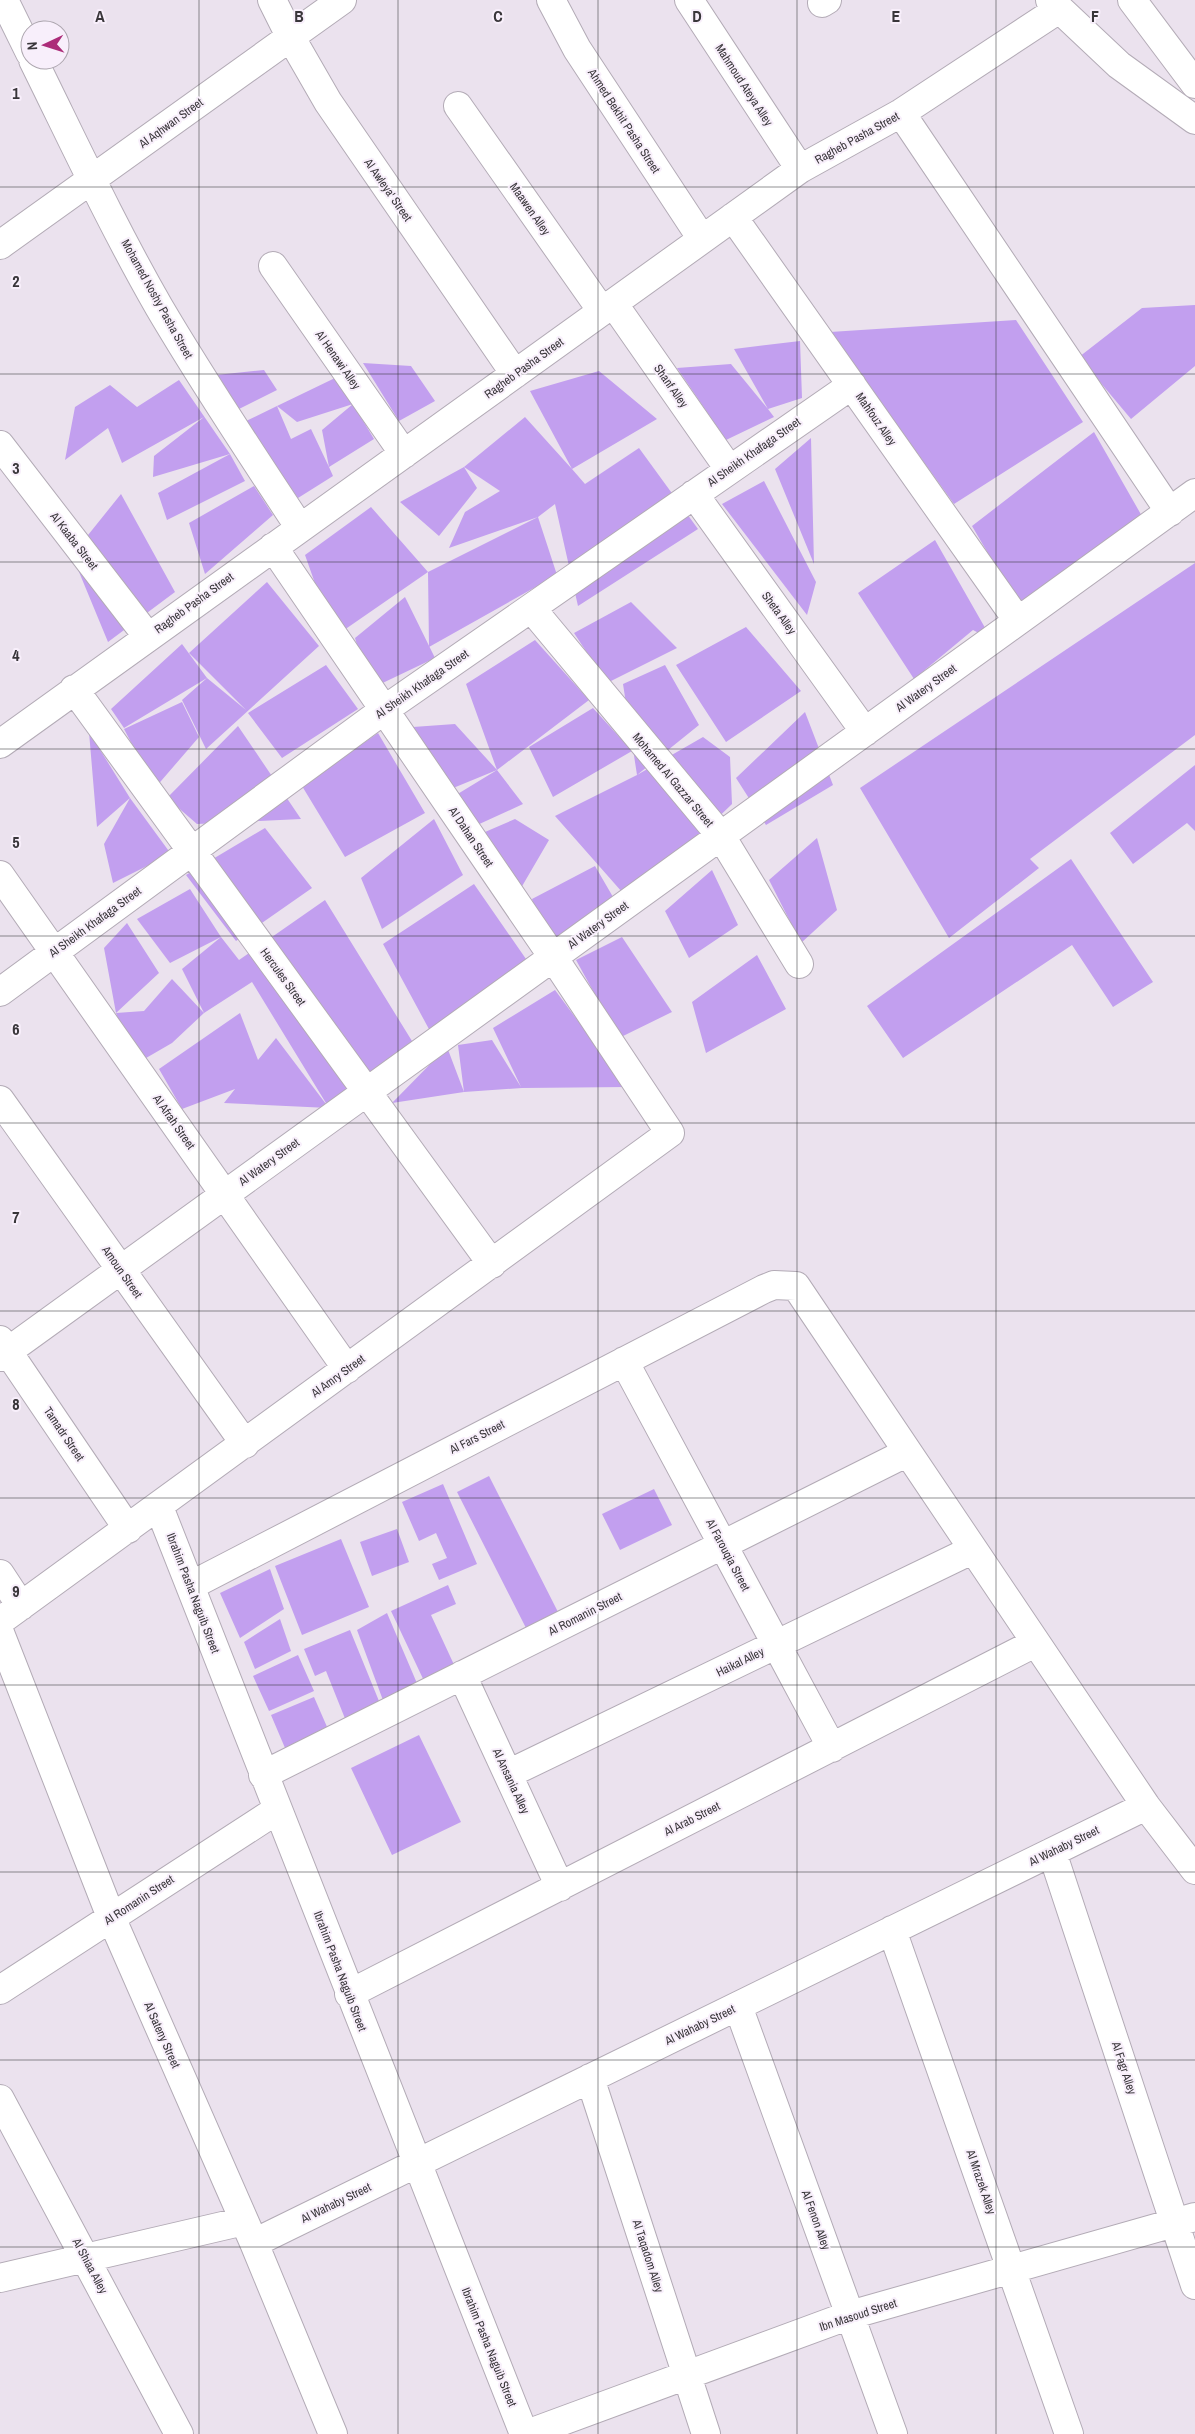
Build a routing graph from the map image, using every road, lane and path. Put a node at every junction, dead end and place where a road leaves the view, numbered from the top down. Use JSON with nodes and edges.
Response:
{"nodes":[{"id":1,"x":4,"y":0,"type":"edge"},
{"id":2,"x":272,"y":0,"type":"edge"},
{"id":3,"x":342,"y":0,"type":"edge"},
{"id":4,"x":551,"y":0,"type":"edge"},
{"id":5,"x":689,"y":0,"type":"edge"},
{"id":6,"x":1132,"y":0,"type":"edge"},
{"id":7,"x":1055,"y":5,"type":"edge"},
{"id":8,"x":20,"y":33,"type":"edge"},
{"id":9,"x":290,"y":36,"type":"junction"},
{"id":10,"x":38,"y":70,"type":"edge"},
{"id":11,"x":1195,"y":84,"type":"edge"},
{"id":12,"x":458,"y":106,"type":"dead end"},
{"id":13,"x":901,"y":113,"type":"junction"},
{"id":14,"x":1195,"y":120,"type":"edge"},
{"id":15,"x":800,"y":169,"type":"junction"},
{"id":16,"x":92,"y":180,"type":"junction"},
{"id":17,"x":733,"y":217,"type":"junction"},
{"id":18,"x":702,"y":240,"type":"junction"},
{"id":19,"x":0,"y":245,"type":"edge"},
{"id":20,"x":273,"y":266,"type":"dead end"},
{"id":21,"x":608,"y":307,"type":"junction"},
{"id":22,"x":515,"y":374,"type":"junction"},
{"id":23,"x":852,"y":385,"type":"junction"},
{"id":24,"x":0,"y":445,"type":"edge"},
{"id":25,"x":404,"y":454,"type":"junction"},
{"id":26,"x":729,"y":469,"type":"junction"},
{"id":27,"x":1195,"y":493,"type":"edge"},
{"id":28,"x":694,"y":494,"type":"junction"},
{"id":29,"x":1170,"y":512,"type":"junction"},
{"id":30,"x":300,"y":528,"type":"junction"},
{"id":31,"x":273,"y":547,"type":"junction"},
{"id":32,"x":530,"y":608,"type":"junction"},
{"id":33,"x":1018,"y":621,"type":"junction"},
{"id":34,"x":148,"y":637,"type":"junction"},
{"id":35,"x":74,"y":689,"type":"junction"},
{"id":36,"x":384,"y":710,"type":"junction"},
{"id":37,"x":865,"y":732,"type":"junction"},
{"id":38,"x":0,"y":744,"type":"edge"},
{"id":39,"x":720,"y":836,"type":"junction"},
{"id":40,"x":192,"y":851,"type":"junction"},
{"id":41,"x":0,"y":875,"type":"edge"},
{"id":42,"x":54,"y":952,"type":"junction"},
{"id":43,"x":553,"y":957,"type":"junction"},
{"id":44,"x":800,"y":964,"type":"dead end"},
{"id":45,"x":0,"y":992,"type":"edge"},
{"id":46,"x":367,"y":1092,"type":"junction"},
{"id":47,"x":0,"y":1100,"type":"edge"},
{"id":48,"x":668,"y":1128,"type":"joint"},
{"id":49,"x":225,"y":1194,"type":"junction"},
{"id":50,"x":492,"y":1264,"type":"junction"},
{"id":51,"x":121,"y":1270,"type":"junction"},
{"id":52,"x":3,"y":1350,"type":"edge"},
{"id":53,"x":624,"y":1361,"type":"junction"},
{"id":54,"x":348,"y":1369,"type":"junction"},
{"id":55,"x":245,"y":1444,"type":"junction"},
{"id":56,"x":906,"y":1453,"type":"junction"},
{"id":57,"x":159,"y":1506,"type":"junction"},
{"id":58,"x":128,"y":1529,"type":"junction"},
{"id":59,"x":722,"y":1544,"type":"junction"},
{"id":60,"x":972,"y":1550,"type":"junction"},
{"id":61,"x":0,"y":1574,"type":"edge"},
{"id":62,"x":190,"y":1586,"type":"junction"},
{"id":63,"x":11,"y":1614,"type":"edge"},
{"id":64,"x":0,"y":1633,"type":"edge"},
{"id":65,"x":1035,"y":1643,"type":"junction"},
{"id":66,"x":776,"y":1644,"type":"junction"},
{"id":67,"x":462,"y":1675,"type":"junction"},
{"id":68,"x":832,"y":1748,"type":"junction"},
{"id":69,"x":508,"y":1774,"type":"junction"},
{"id":70,"x":263,"y":1775,"type":"junction"},
{"id":71,"x":1146,"y":1806,"type":"junction"},
{"id":72,"x":277,"y":1810,"type":"junction"},
{"id":73,"x":1052,"y":1852,"type":"junction"},
{"id":74,"x":1195,"y":1870,"type":"edge"},
{"id":75,"x":560,"y":1886,"type":"junction"},
{"id":76,"x":111,"y":1917,"type":"junction"},
{"id":77,"x":892,"y":1930,"type":"junction"},
{"id":78,"x":0,"y":1990,"type":"edge"},
{"id":79,"x":349,"y":1994,"type":"junction"},
{"id":80,"x":738,"y":2006,"type":"junction"},
{"id":81,"x":590,"y":2078,"type":"junction"},
{"id":82,"x":0,"y":2099,"type":"edge"},
{"id":83,"x":416,"y":2164,"type":"junction"},
{"id":84,"x":1185,"y":2220,"type":"edge"},
{"id":85,"x":249,"y":2232,"type":"junction"},
{"id":86,"x":85,"y":2258,"type":"junction"},
{"id":87,"x":1012,"y":2270,"type":"junction"},
{"id":88,"x":0,"y":2278,"type":"edge"},
{"id":89,"x":1195,"y":2285,"type":"edge"},
{"id":90,"x":850,"y":2315,"type":"junction"},
{"id":91,"x":687,"y":2375,"type":"junction"},
{"id":92,"x":179,"y":2434,"type":"edge"},
{"id":93,"x":333,"y":2434,"type":"edge"},
{"id":94,"x":525,"y":2434,"type":"edge"},
{"id":95,"x":706,"y":2434,"type":"edge"},
{"id":96,"x":893,"y":2434,"type":"edge"},
{"id":97,"x":1070,"y":2434,"type":"edge"}],
"edges":[{"from":1,"to":8,"type":"street"},
{"from":2,"to":9,"type":"street","name":"Al Awleya' Street"},
{"from":3,"to":9,"type":"street","name":"Al Aqhwan Street"},
{"from":4,"to":18,"type":"street","name":"Ahmed Bekhit Pasha Street"},
{"from":5,"to":15,"type":"street","name":"Mahmoud Ateya Alley"},
{"from":6,"to":11,"type":"street"},
{"from":7,"to":13,"type":"street","name":"Ragheb Pasha Street"},
{"from":7,"to":14,"type":"street"},
{"from":9,"to":16,"type":"street","name":"Al Aqhwan Street"},
{"from":9,"to":22,"type":"street","name":"Al Awleya' Street"},
{"from":10,"to":16,"type":"street","name":"Mohamed Noshy Pasha Street"},
{"from":12,"to":21,"type":"street","name":"Maawen Alley"},
{"from":13,"to":15,"type":"street","name":"Ragheb Pasha Street"},
{"from":13,"to":29,"type":"street"},
{"from":15,"to":17,"type":"street","name":"Ragheb Pasha Street"},
{"from":16,"to":19,"type":"street","name":"Al Aqhwan Street"},
{"from":16,"to":30,"type":"street","name":"Mohamed Noshy Pasha Street"},
{"from":17,"to":18,"type":"street","name":"Ragheb Pasha Street"},
{"from":17,"to":23,"type":"street","name":"Mahfouz Alley"},
{"from":18,"to":21,"type":"street","name":"Ragheb Pasha Street"},
{"from":20,"to":25,"type":"street","name":"Al Henawi Alley"},
{"from":21,"to":22,"type":"street","name":"Ragheb Pasha Street"},
{"from":21,"to":26,"type":"street","name":"Shanf Alley"},
{"from":22,"to":25,"type":"street","name":"Ragheb Pasha Street"},
{"from":23,"to":26,"type":"street","name":"Al Sheikh Khafaga Street"},
{"from":23,"to":33,"type":"street","name":"Mahfouz Alley"},
{"from":24,"to":34,"type":"street","name":"Al Kaaba Street"},
{"from":25,"to":30,"type":"street","name":"Ragheb Pasha Street"},
{"from":26,"to":28,"type":"street","name":"Al Sheikh Khafaga Street"},
{"from":27,"to":29,"type":"street","name":"Al Watery Street"},
{"from":28,"to":32,"type":"street","name":"Al Sheikh Khafaga Street"},
{"from":28,"to":37,"type":"street","name":"Sheta Alley"},
{"from":29,"to":33,"type":"street","name":"Al Watery Street"},
{"from":30,"to":31,"type":"street","name":"Ragheb Pasha Street"},
{"from":31,"to":34,"type":"street","name":"Ragheb Pasha Street"},
{"from":31,"to":36,"type":"street","name":"Al Dahan Street"},
{"from":32,"to":36,"type":"street","name":"Al Sheikh Khafaga Street"},
{"from":32,"to":39,"type":"street","name":"Mohamed Al Gazzar Street"},
{"from":33,"to":37,"type":"street","name":"Al Watery Street"},
{"from":34,"to":35,"type":"street","name":"Ragheb Pasha Street"},
{"from":35,"to":38,"type":"street","name":"Ragheb Pasha Street"},
{"from":35,"to":40,"type":"street","name":"Hercules Street"},
{"from":36,"to":40,"type":"street","name":"Al Sheikh Khafaga Street"},
{"from":36,"to":43,"type":"street","name":"Al Dahan Street"},
{"from":37,"to":39,"type":"street","name":"Al Watery Street"},
{"from":39,"to":43,"type":"street","name":"Al Watery Street"},
{"from":39,"to":44,"type":"street","name":"Mohamed Al Gazzar Street"},
{"from":40,"to":42,"type":"street","name":"Al Sheikh Khafaga Street"},
{"from":40,"to":46,"type":"street","name":"Hercules Street"},
{"from":41,"to":42,"type":"street","name":"Al Afrah Street"},
{"from":42,"to":45,"type":"street","name":"Al Sheikh Khafaga Street"},
{"from":42,"to":49,"type":"street","name":"Al Afrah Street"},
{"from":43,"to":46,"type":"street","name":"Al Watery Street"},
{"from":43,"to":48,"type":"street","name":"Al Dahan Street"},
{"from":46,"to":49,"type":"street","name":"Al Watery Street"},
{"from":46,"to":50,"type":"street","name":"Hercules Street"},
{"from":47,"to":51,"type":"street","name":"Amoun Street"},
{"from":48,"to":50,"type":"street","name":"Al Amry Street"},
{"from":49,"to":51,"type":"street","name":"Al Watery Street"},
{"from":49,"to":54,"type":"street","name":"Al Afrah Street"},
{"from":50,"to":54,"type":"street","name":"Al Amry Street"},
{"from":51,"to":52,"type":"street","name":"Al Watery Street"},
{"from":51,"to":55,"type":"street","name":"Amoun Street"},
{"from":52,"to":58,"type":"street","name":"Tamadr Street"},
{"from":53,"to":56,"type":"street","name":"Al Fars Street"},
{"from":53,"to":59,"type":"street","name":"Al Farouqia Street"},
{"from":53,"to":62,"type":"street","name":"Al Fars Street"},
{"from":54,"to":55,"type":"street","name":"Al Amry Street"},
{"from":55,"to":57,"type":"street","name":"Al Amry Street"},
{"from":56,"to":59,"type":"street","name":"Al Romanin Street"},
{"from":56,"to":60,"type":"street"},
{"from":57,"to":58,"type":"street","name":"Al Amry Street"},
{"from":57,"to":62,"type":"street","name":"Ibrahim Pasha Naguib Street"},
{"from":58,"to":63,"type":"street","name":"Al Amry Street"},
{"from":59,"to":66,"type":"street","name":"Al Farouqia Street"},
{"from":59,"to":67,"type":"street","name":"Al Romanin Street"},
{"from":60,"to":65,"type":"street"},
{"from":60,"to":66,"type":"street","name":"Haikal Alley"},
{"from":61,"to":63,"type":"street"},
{"from":62,"to":70,"type":"street","name":"Ibrahim Pasha Naguib Street"},
{"from":64,"to":76,"type":"street","name":"Al Sateny Street"},
{"from":65,"to":68,"type":"street","name":"Al Arab Street"},
{"from":65,"to":71,"type":"street"},
{"from":66,"to":68,"type":"street","name":"Al Farouqia Street"},
{"from":66,"to":69,"type":"street","name":"Haikal Alley"},
{"from":67,"to":69,"type":"street","name":"Al Ansania Alley"},
{"from":67,"to":70,"type":"street","name":"Al Romanin Street"},
{"from":68,"to":75,"type":"street","name":"Al Arab Street"},
{"from":69,"to":75,"type":"street","name":"Al Ansania Alley"},
{"from":70,"to":72,"type":"street","name":"Ibrahim Pasha Naguib Street"},
{"from":71,"to":73,"type":"street","name":"Al Wahaby Street"},
{"from":71,"to":74,"type":"street"},
{"from":72,"to":76,"type":"street","name":"Al Romanin Street"},
{"from":72,"to":79,"type":"street","name":"Ibrahim Pasha Naguib Street"},
{"from":73,"to":77,"type":"street","name":"Al Wahaby Street"},
{"from":73,"to":84,"type":"street","name":"Al Fagr Alley"},
{"from":75,"to":79,"type":"street","name":"Al Arab Street"},
{"from":76,"to":78,"type":"street","name":"Al Romanin Street"},
{"from":76,"to":85,"type":"street","name":"Al Sateny Street"},
{"from":77,"to":80,"type":"street","name":"Al Wahaby Street"},
{"from":77,"to":87,"type":"street","name":"Al Mrazek Alley"},
{"from":79,"to":83,"type":"street","name":"Ibrahim Pasha Naguib Street"},
{"from":80,"to":81,"type":"street","name":"Al Wahaby Street"},
{"from":80,"to":90,"type":"street","name":"Al Fenon Alley"},
{"from":81,"to":83,"type":"street","name":"Al Wahaby Street"},
{"from":81,"to":91,"type":"street","name":"Al Taqadom Alley"},
{"from":82,"to":86,"type":"street","name":"Al Shiaa Alley"},
{"from":83,"to":85,"type":"street","name":"Al Wahaby Street"},
{"from":83,"to":94,"type":"street","name":"Ibrahim Pasha Naguib Street"},
{"from":84,"to":87,"type":"street","name":"Ibn Masoud Street"},
{"from":84,"to":89,"type":"street","name":"Al Fagr Alley"},
{"from":85,"to":86,"type":"street","name":"Al Wahaby Street"},
{"from":85,"to":93,"type":"street","name":"Al Sateny Street"},
{"from":86,"to":88,"type":"street","name":"Al Wahaby Street"},
{"from":86,"to":92,"type":"street","name":"Al Shiaa Alley"},
{"from":87,"to":90,"type":"street","name":"Ibn Masoud Street"},
{"from":87,"to":97,"type":"street","name":"Al Mrazek Alley"},
{"from":90,"to":91,"type":"street","name":"Ibn Masoud Street"},
{"from":90,"to":96,"type":"street","name":"Al Fenon Alley"},
{"from":91,"to":94,"type":"street","name":"Ibn Masoud Street"},
{"from":91,"to":95,"type":"street","name":"Al Taqadom Alley"}]}
